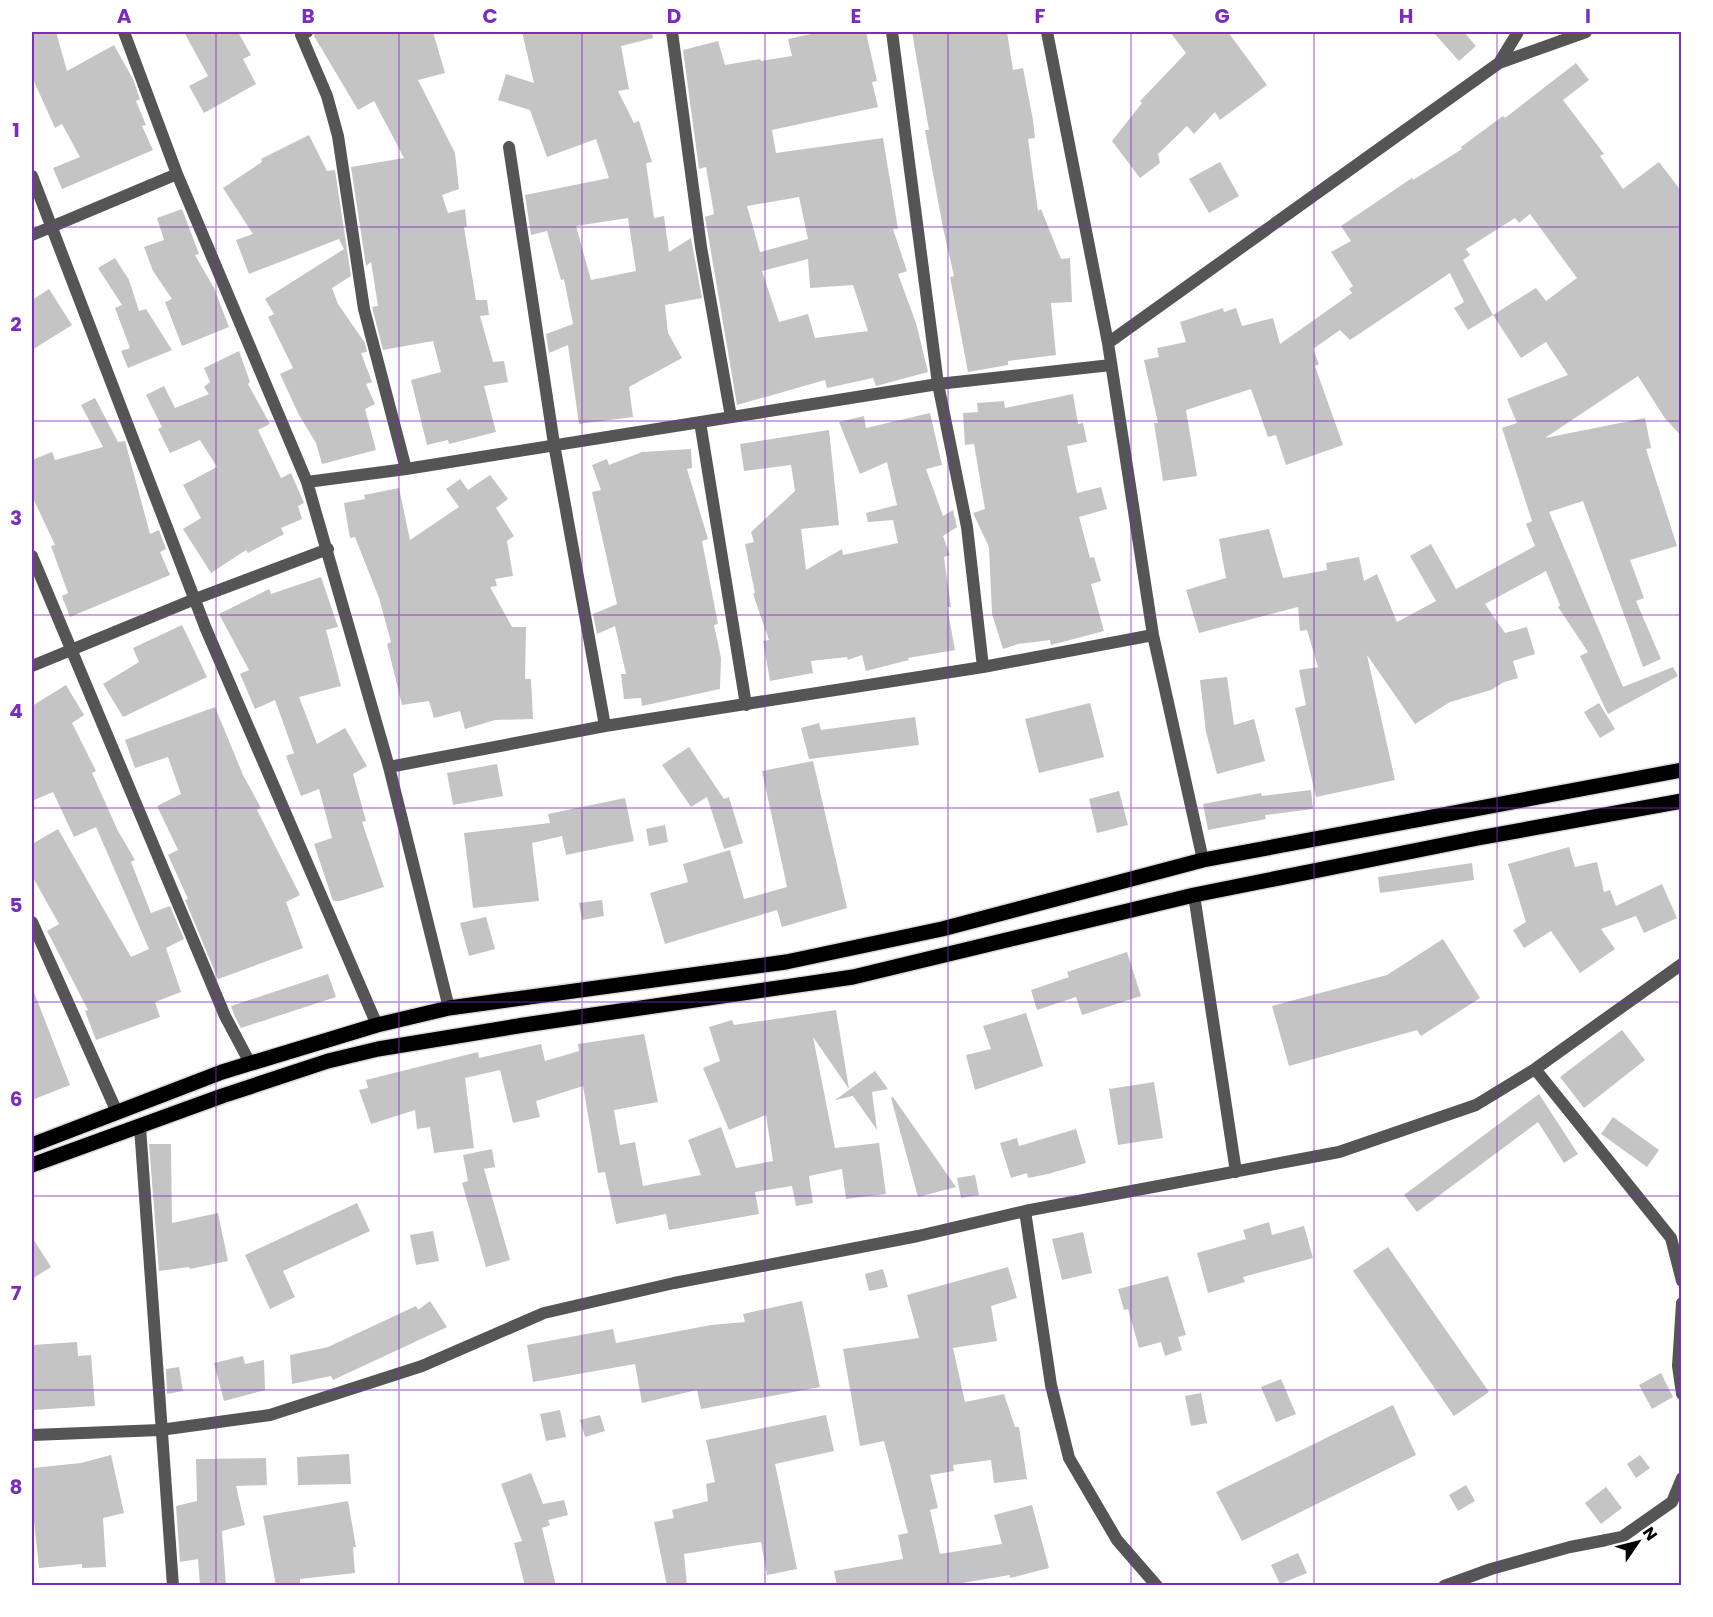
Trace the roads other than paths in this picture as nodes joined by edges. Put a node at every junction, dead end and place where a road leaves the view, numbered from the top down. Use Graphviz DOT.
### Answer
graph roads {
  1 [pos="124,32"];
  2 [pos="672,32"];
  3 [pos="892,32"];
  4 [pos="1047,32"];
  5 [pos="1518,32"];
  6 [pos="1586,32"];
  7 [pos="301,33"];
  8 [pos="1499,63"];
  9 [pos="510,147"];
  10 [pos="177,174"];
  11 [pos="32,176"];
  12 [pos="50,226"];
  13 [pos="32,235"];
  14 [pos="1108,343"];
  15 [pos="1111,365"];
  16 [pos="938,384"];
  17 [pos="731,417"];
  18 [pos="700,422"];
  19 [pos="554,444"];
  20 [pos="406,470"];
  21 [pos="307,482"];
  22 [pos="328,549"];
  23 [pos="32,555"];
  24 [pos="195,599"];
  25 [pos="1153,635"];
  26 [pos="70,651"];
  27 [pos="32,666"];
  28 [pos="983,667"];
  29 [pos="746,705"];
  30 [pos="605,726"];
  31 [pos="389,767"];
  32 [pos="1682,770"];
  33 [pos="1682,801"];
  34 [pos="1203,860"];
  35 [pos="1194,894"];
  36 [pos="32,922"];
  37 [pos="1682,964"];
  38 [pos="681,975"];
  39 [pos="683,1004"];
  40 [pos="449,1008"];
  41 [pos="377,1025"];
  42 [pos="250,1063"];
  43 [pos="1535,1069"];
  44 [pos="116,1110"];
  45 [pos="140,1127"];
  46 [pos="32,1145"];
  47 [pos="32,1165"];
  48 [pos="1236,1172"];
  49 [pos="1025,1211"];
  50 [pos="1682,1281"];
  51 [pos="1682,1303"];
  52 [pos="1682,1394"];
  53 [pos="160,1430"];
  54 [pos="32,1435"];
  55 [pos="1682,1478"];
  56 [pos="173,1586"];
  57 [pos="1157,1586"];
  58 [pos="1444,1586"];
  1 -- 10 [label="street"];
  2 -- 17 [label="street"];
  3 -- 16 [label="street"];
  4 -- 14 [label="street"];
  5 -- 8 [label="street"];
  6 -- 8 [label="street"];
  7 -- 20 [label="street"];
  8 -- 14 [label="street"];
  9 -- 19 [label="street"];
  10 -- 12 [label="street"];
  10 -- 21 [label="street"];
  11 -- 12 [label="street"];
  12 -- 13 [label="street"];
  12 -- 24 [label="street"];
  14 -- 15 [label="street"];
  15 -- 16 [label="street"];
  15 -- 25 [label="street"];
  16 -- 17 [label="street"];
  16 -- 28 [label="street"];
  17 -- 18 [label="street"];
  18 -- 19 [label="street"];
  18 -- 29 [label="street"];
  19 -- 20 [label="street"];
  19 -- 30 [label="street"];
  20 -- 21 [label="street"];
  21 -- 22 [label="street"];
  22 -- 24 [label="street"];
  22 -- 31 [label="street"];
  23 -- 26 [label="street"];
  24 -- 26 [label="street"];
  24 -- 41 [label="street"];
  25 -- 28 [label="street"];
  25 -- 34 [label="street"];
  26 -- 27 [label="street"];
  26 -- 42 [label="street"];
  28 -- 29 [label="street"];
  29 -- 30 [label="street"];
  30 -- 31 [label="street"];
  31 -- 40 [label="street"];
  32 -- 34 [label="main road"];
  33 -- 35 [label="main road"];
  34 -- 38 [label="main road"];
  35 -- 39 [label="main road"];
  35 -- 48 [label="street"];
  36 -- 44 [label="street"];
  37 -- 43 [label="street"];
  38 -- 39 [label="main road"];
  38 -- 40 [label="main road"];
  39 -- 45 [label="main road"];
  40 -- 41 [label="main road"];
  41 -- 42 [label="main road"];
  42 -- 44 [label="main road"];
  43 -- 48 [label="street"];
  43 -- 50 [label="street"];
  44 -- 46 [label="main road"];
  45 -- 47 [label="main road"];
  45 -- 53 [label="street"];
  48 -- 49 [label="street"];
  49 -- 53 [label="street"];
  49 -- 57 [label="street"];
  51 -- 52 [label="street"];
  53 -- 54 [label="street"];
  53 -- 56 [label="street"];
  55 -- 58 [label="street"];
}
